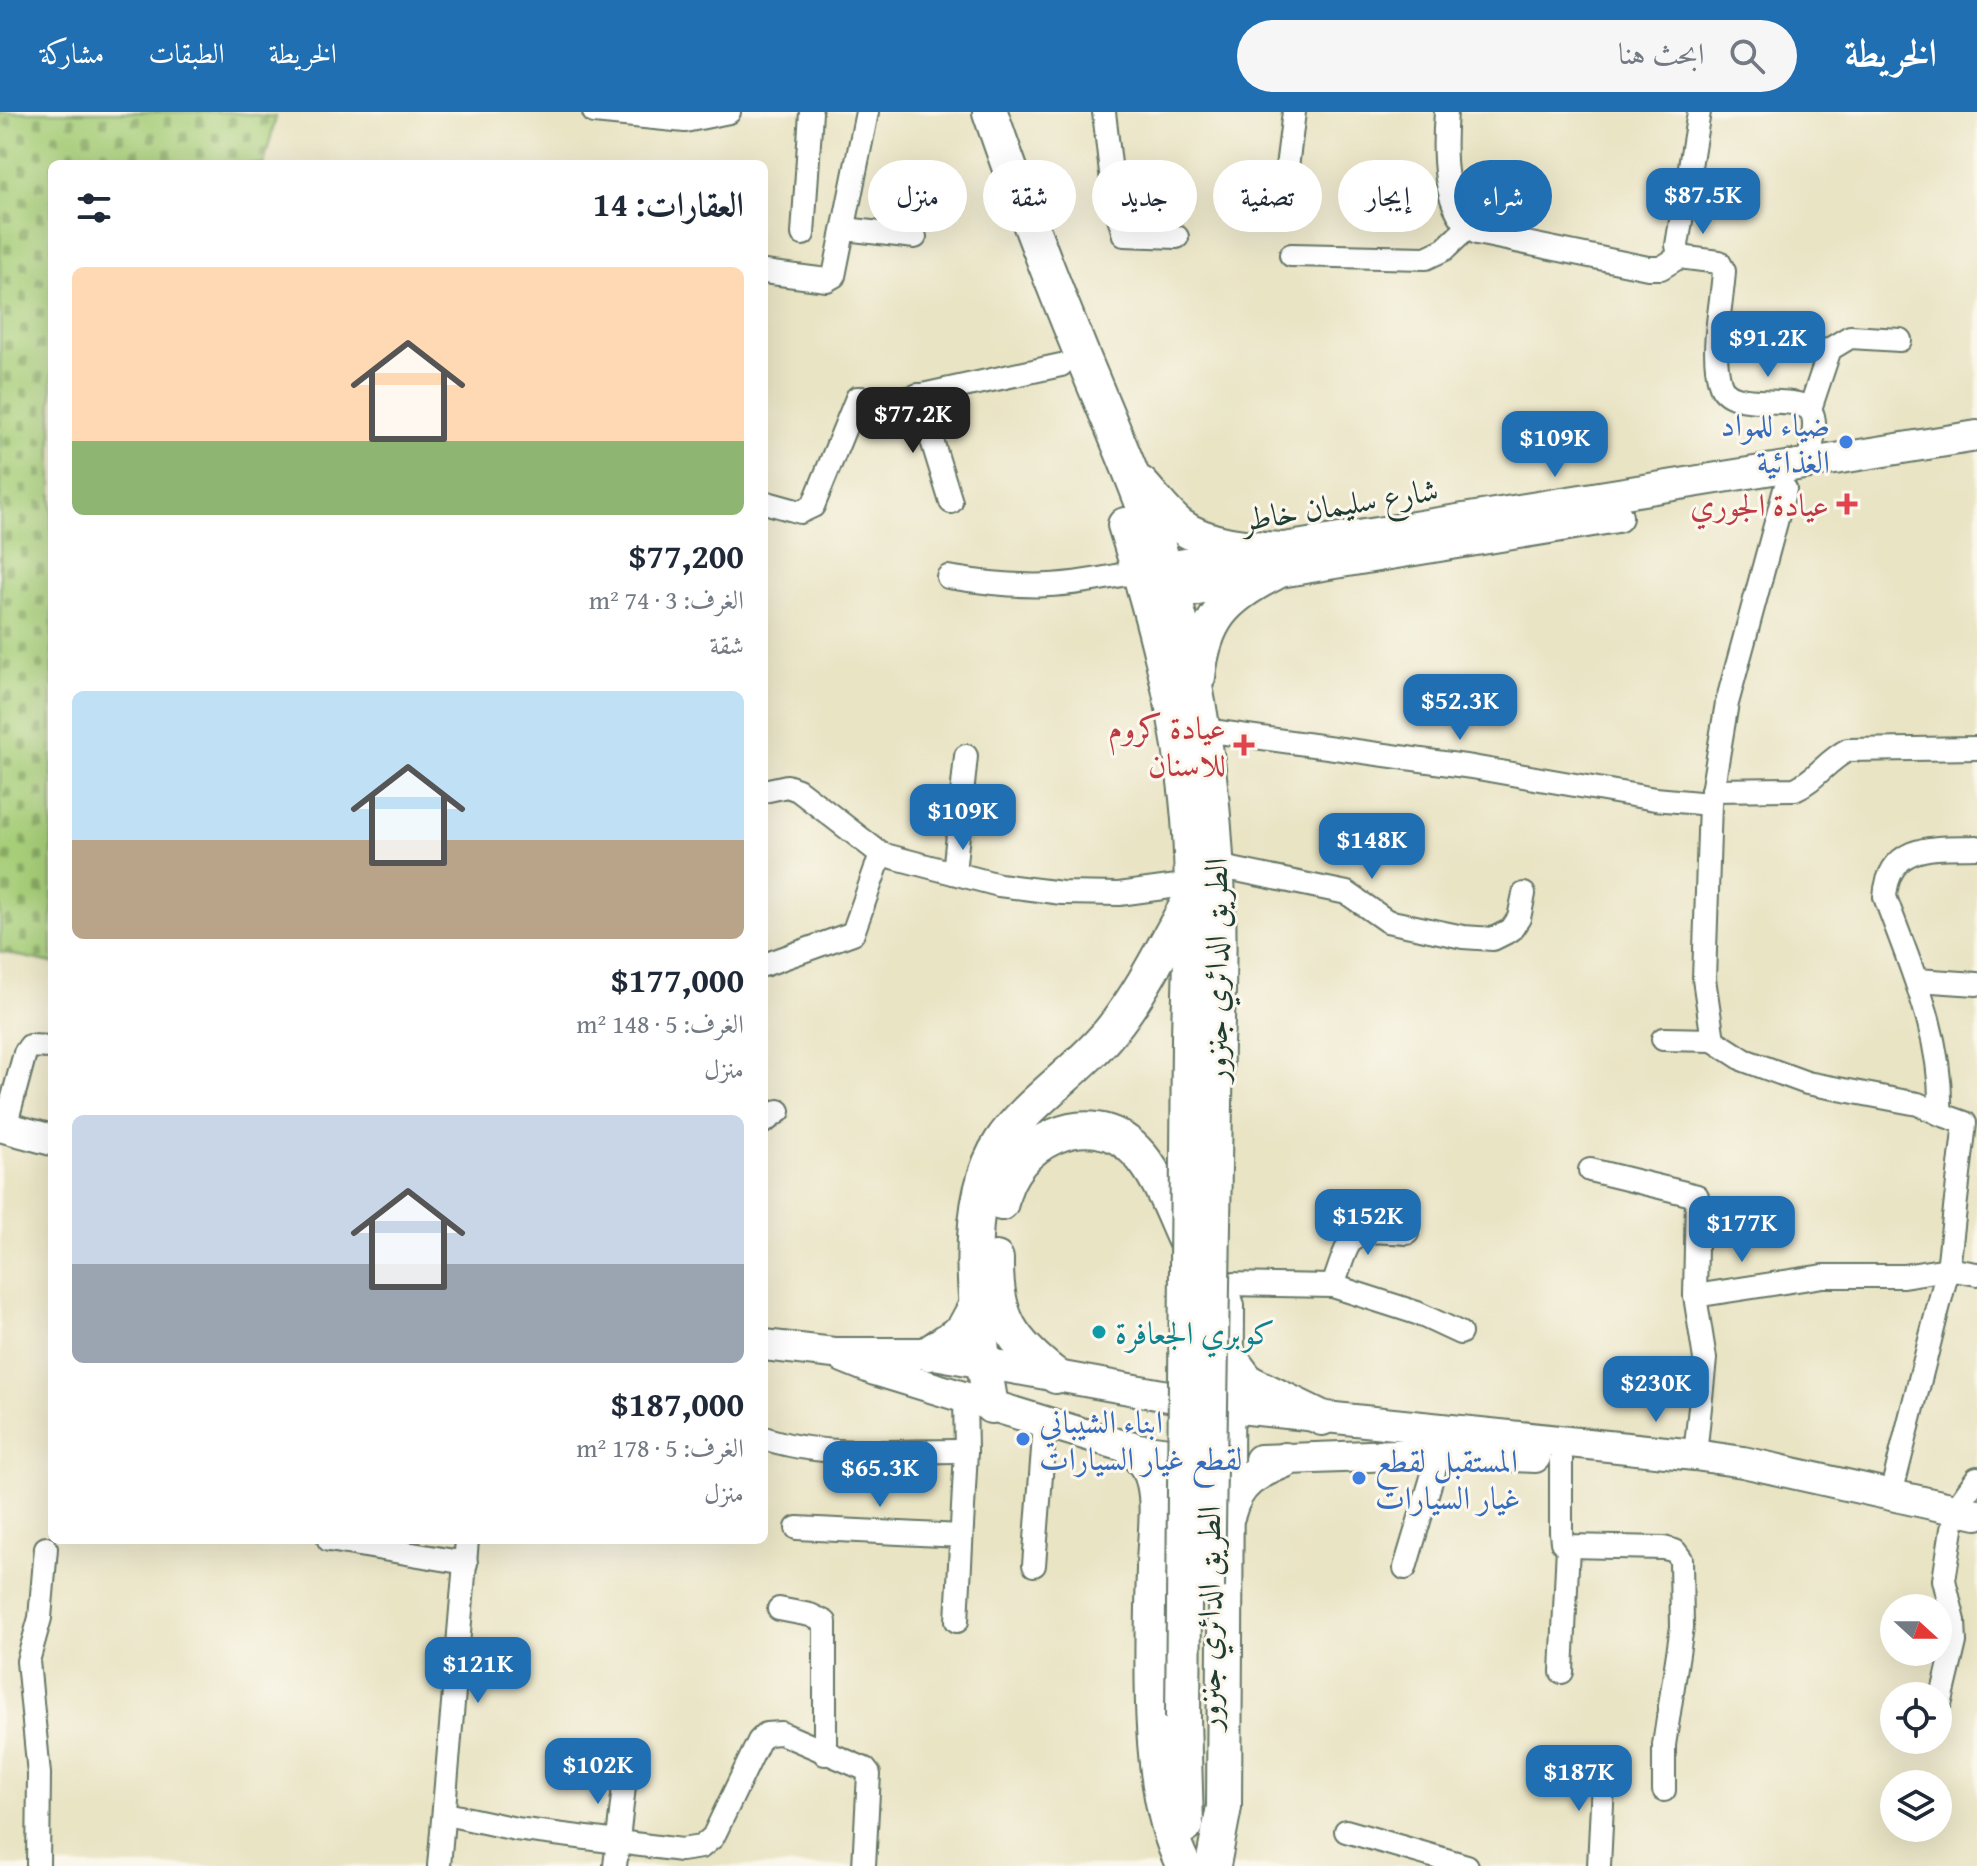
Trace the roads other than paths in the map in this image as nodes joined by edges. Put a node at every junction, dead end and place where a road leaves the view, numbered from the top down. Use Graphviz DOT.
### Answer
graph roads {
  1 [pos="594,112"];
  2 [pos="729,112"];
  3 [pos="811,112"];
  4 [pos="867,112"];
  5 [pos="973,112"];
  6 [pos="990,112"];
  7 [pos="1104,112"];
  8 [pos="1294,112"];
  9 [pos="1446,112"];
  10 [pos="1699,112"];
  11 [pos="1288,160"];
  12 [pos="1454,206"];
  13 [pos="845,229"];
  14 [pos="1463,232"];
  15 [pos="1483,232"];
  16 [pos="803,234"];
  17 [pos="915,237"];
  18 [pos="1177,237"];
  19 [pos="1291,255"];
  20 [pos="1679,257"];
  21 [pos="768,272"];
  22 [pos="1900,340"];
  23 [pos="1061,365"];
  24 [pos="918,395"];
  25 [pos="1810,409"];
  26 [pos="1977,436"];
  27 [pos="1977,456"];
  28 [pos="1808,465"];
  29 [pos="1131,473"];
  30 [pos="1785,489"];
  31 [pos="951,502"];
  32 [pos="768,503"];
  33 [pos="1278,562"];
  34 [pos="948,577"];
  35 [pos="1157,584"];
  36 [pos="1197,690"];
  37 [pos="1204,730"];
  38 [pos="1977,748"];
  39 [pos="966,756"];
  40 [pos="768,790"];
  41 [pos="1711,797"];
  42 [pos="1977,847"];
  43 [pos="881,854"];
  44 [pos="954,873"];
  45 [pos="1200,883"];
  46 [pos="1524,894"];
  47 [pos="1217,932"];
  48 [pos="768,964"];
  49 [pos="1917,980"];
  50 [pos="1977,984"];
  51 [pos="1663,1039"];
  52 [pos="1713,1040"];
  53 [pos="1202,1042"];
  54 [pos="48,1047"];
  55 [pos="1940,1114"];
  56 [pos="1971,1124"];
  57 [pos="2,1127"];
  58 [pos="48,1139"];
  59 [pos="1590,1170"];
  60 [pos="1407,1233"];
  61 [pos="1186,1243"];
  62 [pos="1948,1269"];
  63 [pos="1977,1274"];
  64 [pos="1226,1284"];
  65 [pos="1333,1286"];
  66 [pos="1695,1296"];
  67 [pos="975,1308"];
  68 [pos="1460,1333"];
  69 [pos="768,1345"];
  70 [pos="834,1353"];
  71 [pos="929,1353"];
  72 [pos="1228,1355"];
  73 [pos="984,1363"];
  74 [pos="1056,1376"];
  75 [pos="978,1402"];
  76 [pos="1229,1407"];
  77 [pos="1322,1418"];
  78 [pos="1045,1424"];
  79 [pos="768,1439"];
  80 [pos="1130,1448"];
  81 [pos="966,1451"];
  82 [pos="1439,1454"];
  83 [pos="1695,1455"];
  84 [pos="1561,1459"];
  85 [pos="1227,1460"];
  86 [pos="1285,1460"];
  87 [pos="1977,1478"];
  88 [pos="1891,1494"];
  89 [pos="1965,1522"];
  90 [pos="1224,1526"];
  91 [pos="797,1528"];
  92 [pos="961,1536"];
  93 [pos="353,1544"];
  94 [pos="467,1544"];
  95 [pos="1568,1546"];
  96 [pos="46,1548"];
  97 [pos="466,1563"];
  98 [pos="1034,1565"];
  99 [pos="1405,1568"];
  100 [pos="779,1609"];
  101 [pos="957,1621"];
  102 [pos="1562,1672"];
  103 [pos="1946,1682"];
  104 [pos="1194,1717"];
  105 [pos="628,1751"];
  106 [pos="825,1754"];
  107 [pos="1604,1763"];
  108 [pos="1664,1790"];
  109 [pos="446,1814"];
  110 [pos="1346,1831"];
  111 [pos="616,1855"];
  112 [pos="38,1866"];
  113 [pos="439,1866"];
  114 [pos="864,1866"];
  115 [pos="1200,1866"];
  116 [pos="1467,1866"];
  117 [pos="1599,1866"];
  1 -- 2 [label="street"];
  3 -- 16 [label="street"];
  4 -- 13 [label="street"];
  5 -- 23 [label="main road, الطريق الدائري جنزور"];
  6 -- 29 [label="main road, الطريق الدائري جنزور"];
  7 -- 18 [label="street"];
  8 -- 11 [label="street"];
  9 -- 12 [label="street"];
  10 -- 20 [label="street"];
  13 -- 17 [label="street"];
  13 -- 21 [label="street"];
  14 -- 19 [label="street"];
  15 -- 20 [label="street"];
  20 -- 25 [label="street"];
  22 -- 25 [label="street"];
  23 -- 24 [label="street"];
  23 -- 35 [label="main road, الطريق الدائري جنزور"];
  24 -- 31 [label="street"];
  24 -- 32 [label="street"];
  25 -- 28 [label="street"];
  26 -- 28 [label="main road, شارع سليمان خاطر"];
  27 -- 30 [label="main road, شارع سليمان خاطر"];
  28 -- 33 [label="main road, شارع سليمان خاطر"];
  29 -- 33 [label="main road"];
  29 -- 35 [label="main road, الطريق الدائري جنزور"];
  30 -- 33 [label="main road, شارع سليمان خاطر"];
  30 -- 41 [label="street"];
  33 -- 35 [label="main road, شارع سليمان خاطر"];
  33 -- 36 [label="main road"];
  34 -- 35 [label="street"];
  35 -- 36 [label="main road, الطريق الدائري جنزور"];
  35 -- 45 [label="main road, الطريق الدائري جنزور"];
  36 -- 37 [label="main road, الطريق الدائري جنزور"];
  37 -- 41 [label="street"];
  37 -- 45 [label="main road, الطريق الدائري جنزور"];
  38 -- 41 [label="street"];
  39 -- 44 [label="street"];
  40 -- 43 [label="street"];
  41 -- 52 [label="street"];
  42 -- 49 [label="street"];
  43 -- 44 [label="street"];
  43 -- 48 [label="street"];
  44 -- 45 [label="street"];
  45 -- 46 [label="street"];
  45 -- 47 [label="main road, الطريق الدائري جنزور"];
  45 -- 53 [label="main road, الطريق الدائري جنزور"];
  45 -- 67 [label="main road"];
  47 -- 53 [label="main road, الطريق الدائري جنزور"];
  47 -- 64 [label="main road"];
  49 -- 50 [label="street"];
  49 -- 55 [label="street"];
  51 -- 52 [label="street"];
  52 -- 55 [label="street"];
  53 -- 61 [label="main road, الطريق الدائري جنزور, bridge"];
  53 -- 104 [label="main road, الطريق الدائري جنزور, bridge"];
  54 -- 57 [label="street"];
  55 -- 56 [label="street"];
  56 -- 62 [label="street"];
  57 -- 58 [label="main road"];
  59 -- 66 [label="street"];
  60 -- 65 [label="street"];
  61 -- 74 [label="main road"];
  61 -- 104 [label="main road, الطريق الدائري جنزور, bridge"];
  62 -- 63 [label="street"];
  62 -- 66 [label="street"];
  62 -- 88 [label="street"];
  64 -- 65 [label="street"];
  64 -- 72 [label="main road"];
  65 -- 68 [label="street"];
  66 -- 83 [label="street"];
  67 -- 71 [label="main road"];
  67 -- 73 [label="main road"];
  69 -- 70 [label="main road"];
  70 -- 71 [label="main road"];
  70 -- 75 [label="main road"];
  71 -- 73 [label="main road"];
  72 -- 76 [label="main road"];
  72 -- 77 [label="main road"];
  73 -- 74 [label="main road"];
  73 -- 75 [label="main road"];
  74 -- 76 [label="main road"];
  75 -- 78 [label="main road"];
  75 -- 81 [label="street"];
  76 -- 77 [label="main road"];
  76 -- 85 [label="main road"];
  77 -- 83 [label="main road"];
  78 -- 80 [label="main road"];
  78 -- 98 [label="street"];
  79 -- 81 [label="street"];
  80 -- 85 [label="main road"];
  80 -- 115 [label="main road"];
  81 -- 92 [label="street"];
  82 -- 84 [label="main road"];
  82 -- 86 [label="main road"];
  82 -- 99 [label="street"];
  83 -- 88 [label="main road"];
  84 -- 89 [label="main road"];
  84 -- 95 [label="street"];
  85 -- 86 [label="main road"];
  85 -- 90 [label="main road"];
  86 -- 90 [label="main road"];
  87 -- 89 [label="street"];
  88 -- 89 [label="main road"];
  89 -- 103 [label="street"];
  90 -- 115 [label="main road"];
  91 -- 92 [label="street"];
  92 -- 101 [label="street"];
  93 -- 97 [label="street"];
  94 -- 97 [label="street"];
  95 -- 102 [label="street"];
  95 -- 108 [label="street"];
  96 -- 112 [label="street"];
  97 -- 109 [label="street"];
  100 -- 106 [label="street"];
  104 -- 115 [label="main road, الطريق الدائري جنزور"];
  105 -- 111 [label="street"];
  106 -- 111 [label="street"];
  106 -- 114 [label="street"];
  107 -- 117 [label="street"];
  109 -- 111 [label="street"];
  109 -- 113 [label="street"];
  110 -- 116 [label="street"];
}
